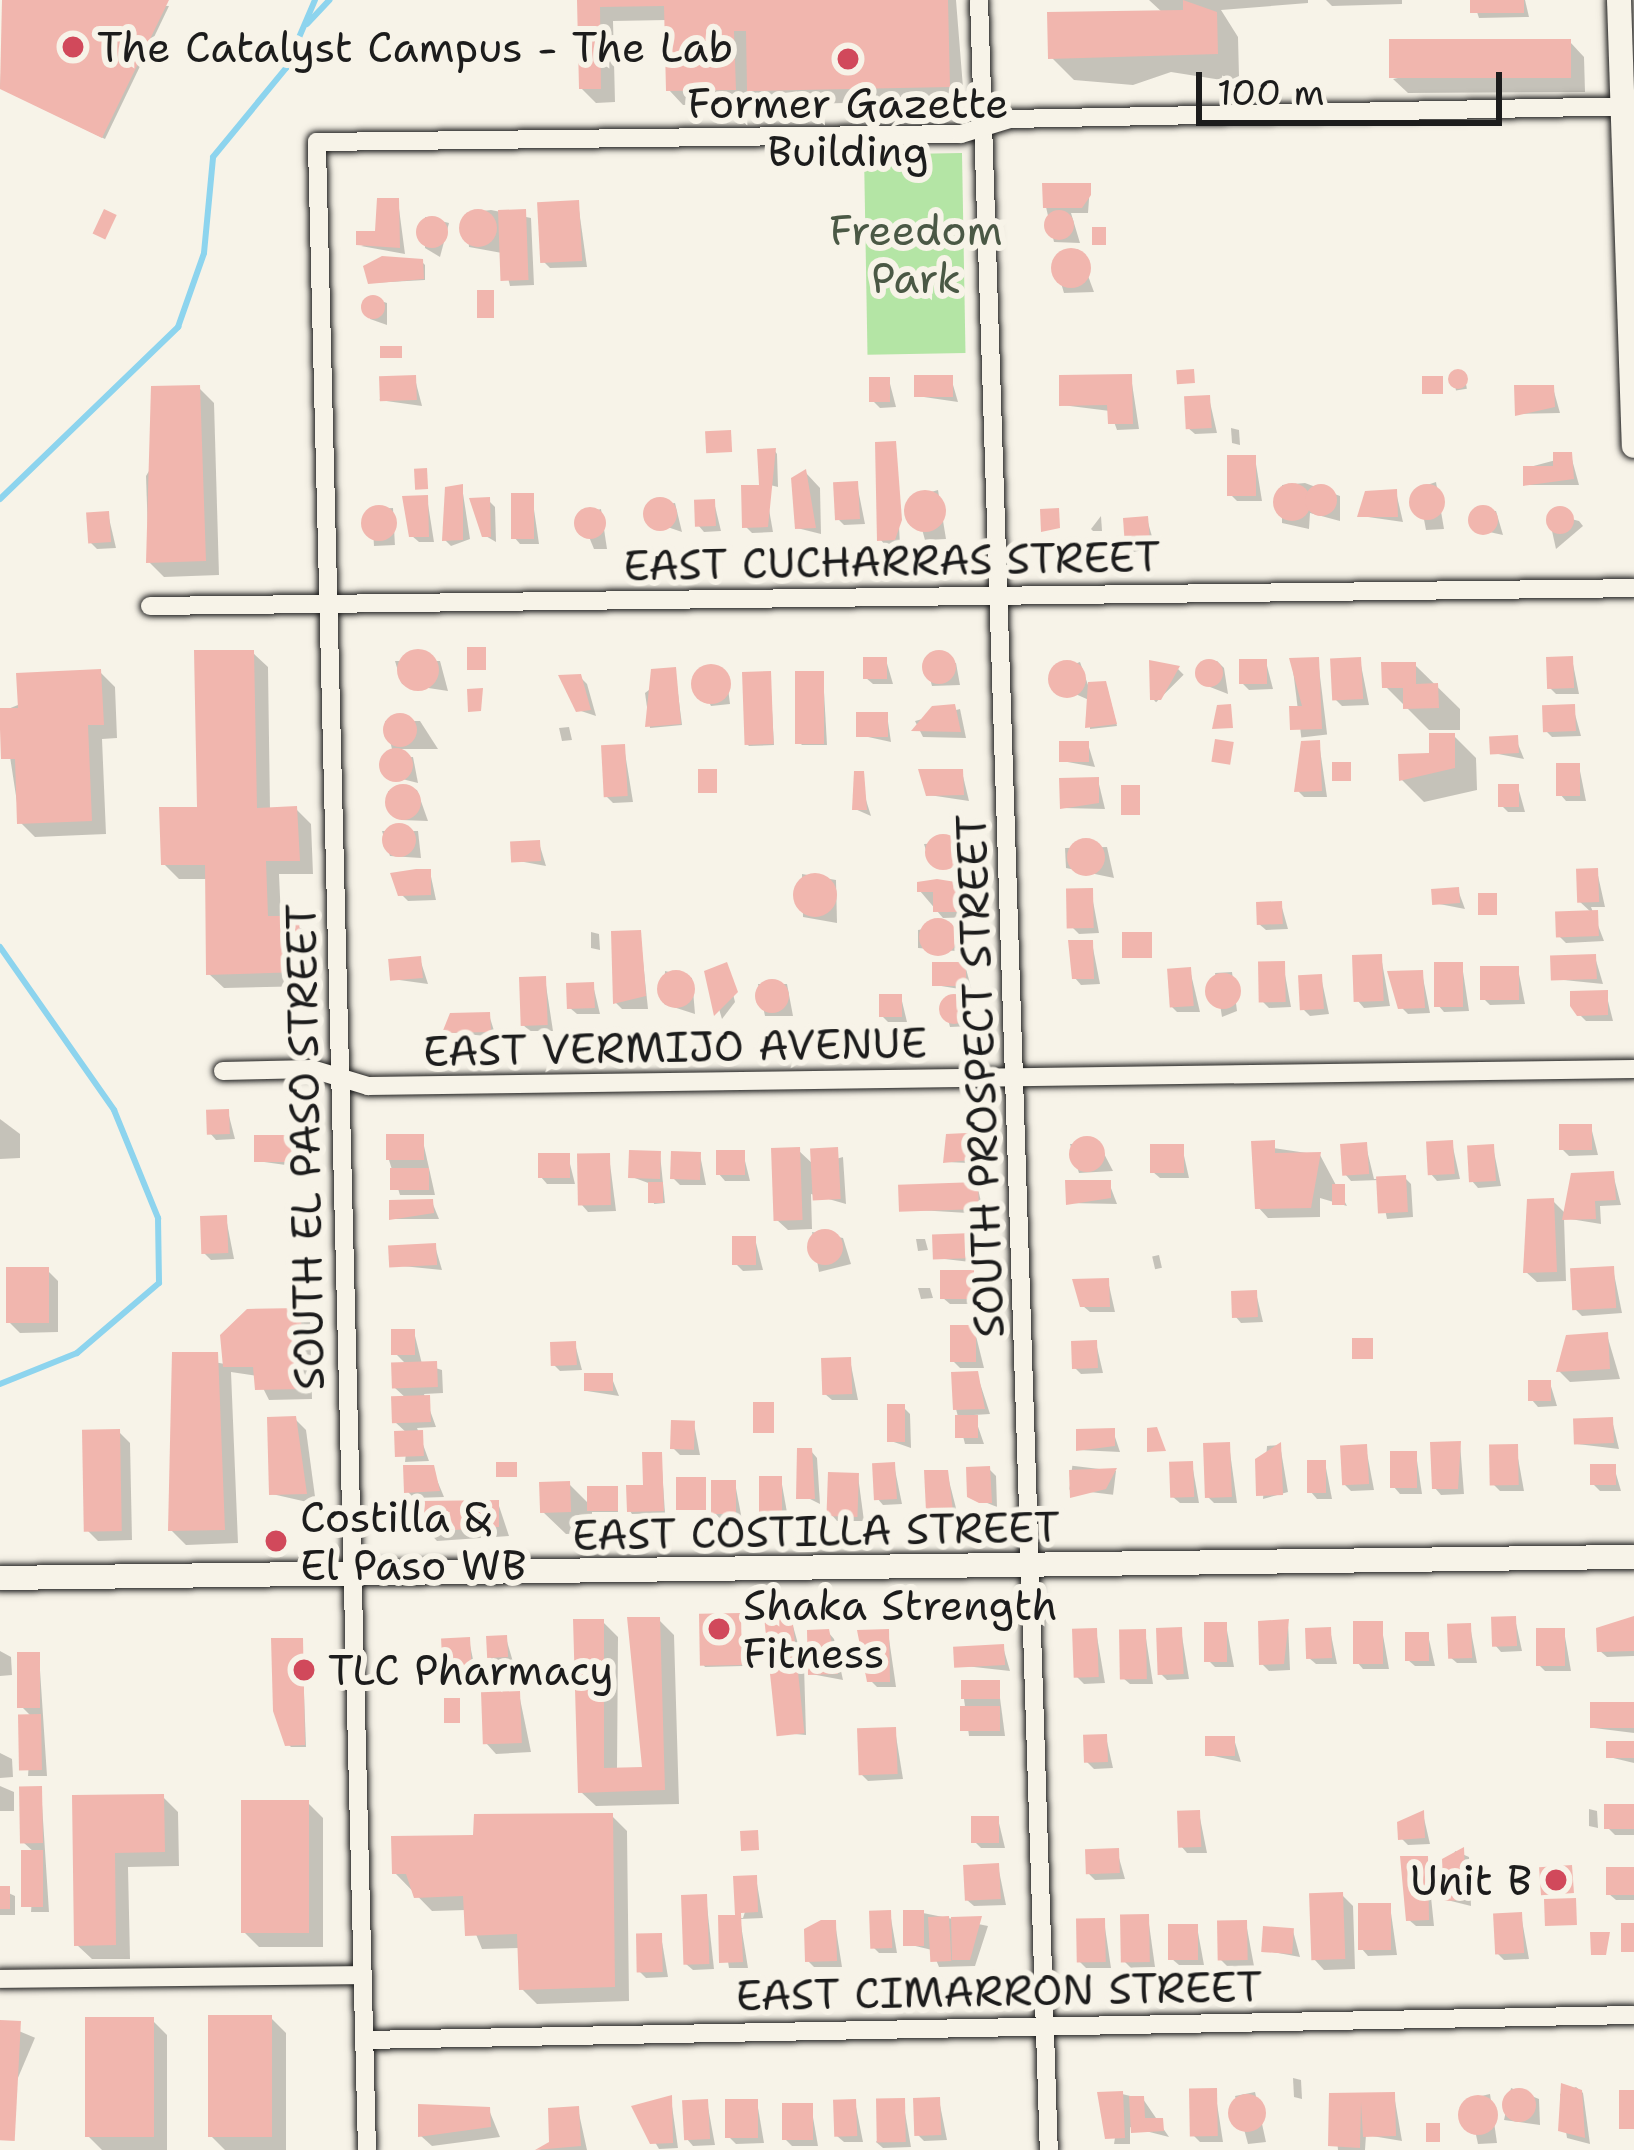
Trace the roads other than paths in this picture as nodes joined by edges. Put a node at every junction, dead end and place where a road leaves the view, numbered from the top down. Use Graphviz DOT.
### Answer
graph roads {
  1 [pos="979,0"];
  2 [pos="1619,0"];
  3 [pos="1628,107"];
  4 [pos="982,127"];
  5 [pos="1634,446"];
  6 [pos="1634,588"];
  7 [pos="1000,596"];
  8 [pos="328,603"];
  9 [pos="150,606"];
  10 [pos="1634,1070"];
  11 [pos="223,1071"];
  12 [pos="338,1076"];
  13 [pos="1017,1080"];
  14 [pos="1634,1557"];
  15 [pos="1031,1567"];
  16 [pos="0,1578"];
  17 [pos="351,1578"];
  18 [pos="362,1975"];
  19 [pos="0,1979"];
  20 [pos="1634,2015"];
  21 [pos="1045,2026"];
  22 [pos="364,2040"];
  23 [pos="367,2150"];
  24 [pos="1048,2150"];
  1 -- 4 [label="street, SOUTH PROSPECT STREET"];
  2 -- 3 [label="street"];
  3 -- 4 [label="street"];
  3 -- 5 [label="street"];
  4 -- 7 [label="street, SOUTH PROSPECT STREET"];
  4 -- 8 [label="street, SOUTH EL PASO STREET"];
  6 -- 7 [label="street, EAST CUCHARRAS STREET"];
  7 -- 8 [label="street, EAST CUCHARRAS STREET"];
  7 -- 13 [label="street, SOUTH PROSPECT STREET"];
  8 -- 9 [label="street, EAST CUCHARRAS STREET"];
  8 -- 12 [label="street, SOUTH EL PASO STREET"];
  10 -- 13 [label="street, EAST VERMIJO AVENUE"];
  11 -- 12 [label="street, EAST VERMIJO AVENUE"];
  12 -- 13 [label="street, EAST VERMIJO AVENUE"];
  12 -- 17 [label="street, SOUTH EL PASO STREET"];
  13 -- 15 [label="street, SOUTH PROSPECT STREET"];
  14 -- 15 [label="street, EAST COSTILLA STREET"];
  15 -- 17 [label="street, EAST COSTILLA STREET"];
  15 -- 21 [label="street, SOUTH PROSPECT STREET"];
  16 -- 17 [label="street, EAST COSTILLA STREET"];
  17 -- 18 [label="street, SOUTH EL PASO STREET"];
  18 -- 19 [label="street"];
  18 -- 22 [label="street, SOUTH EL PASO STREET"];
  20 -- 21 [label="street, EAST CIMARRON STREET"];
  21 -- 22 [label="street, EAST CIMARRON STREET"];
  21 -- 24 [label="street, SOUTH PROSPECT STREET"];
  22 -- 23 [label="street, SOUTH EL PASO STREET"];
}
